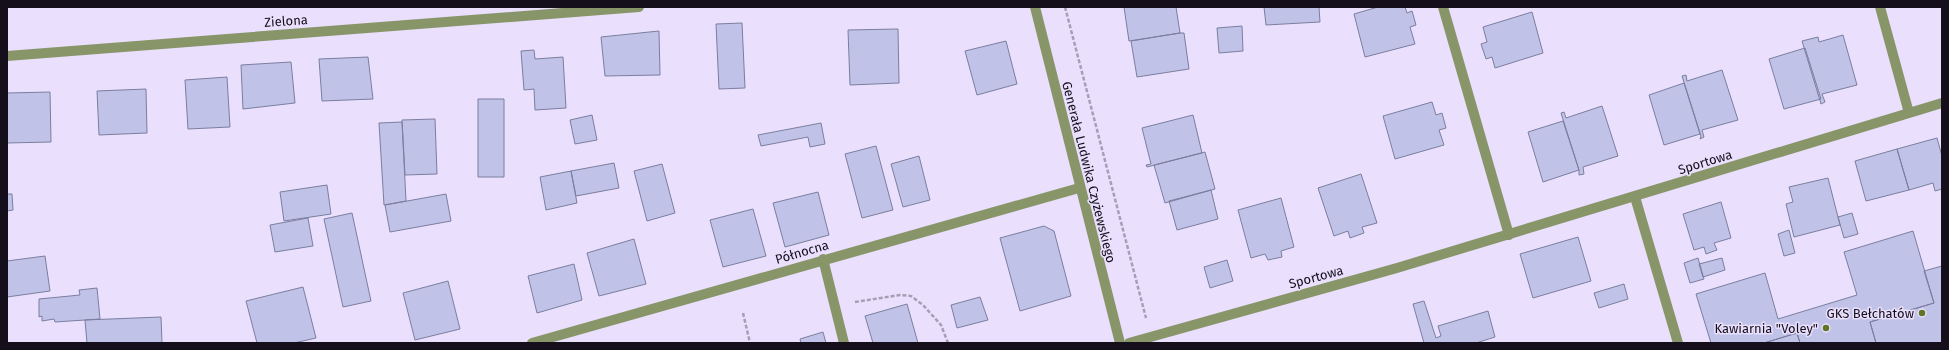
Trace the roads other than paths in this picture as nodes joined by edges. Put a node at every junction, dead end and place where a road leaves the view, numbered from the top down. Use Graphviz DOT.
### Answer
graph roads {
  1 [pos="639,7"];
  2 [pos="1035,7"];
  3 [pos="1443,7"];
  4 [pos="1880,7"];
  5 [pos="7,56"];
  6 [pos="1942,103"];
  7 [pos="1909,113"];
  8 [pos="1079,188"];
  9 [pos="1635,197"];
  10 [pos="1510,235"];
  11 [pos="823,259"];
  12 [pos="532,343"];
  13 [pos="844,343"];
  14 [pos="1120,343"];
  15 [pos="1129,343"];
  16 [pos="1678,343"];
  1 -- 5 [label="street, Zielona"];
  2 -- 8 [label="street, Generała Ludwika Czyżewskiego"];
  3 -- 10 [label="street"];
  4 -- 7 [label="street"];
  6 -- 7 [label="street, Sportowa"];
  7 -- 9 [label="street, Sportowa"];
  8 -- 11 [label="street, Północna"];
  8 -- 14 [label="street, Generała Ludwika Czyżewskiego"];
  9 -- 10 [label="street, Sportowa"];
  9 -- 16 [label="street"];
  10 -- 15 [label="street, Sportowa"];
  11 -- 12 [label="street, Północna"];
  11 -- 13 [label="street"];
}
